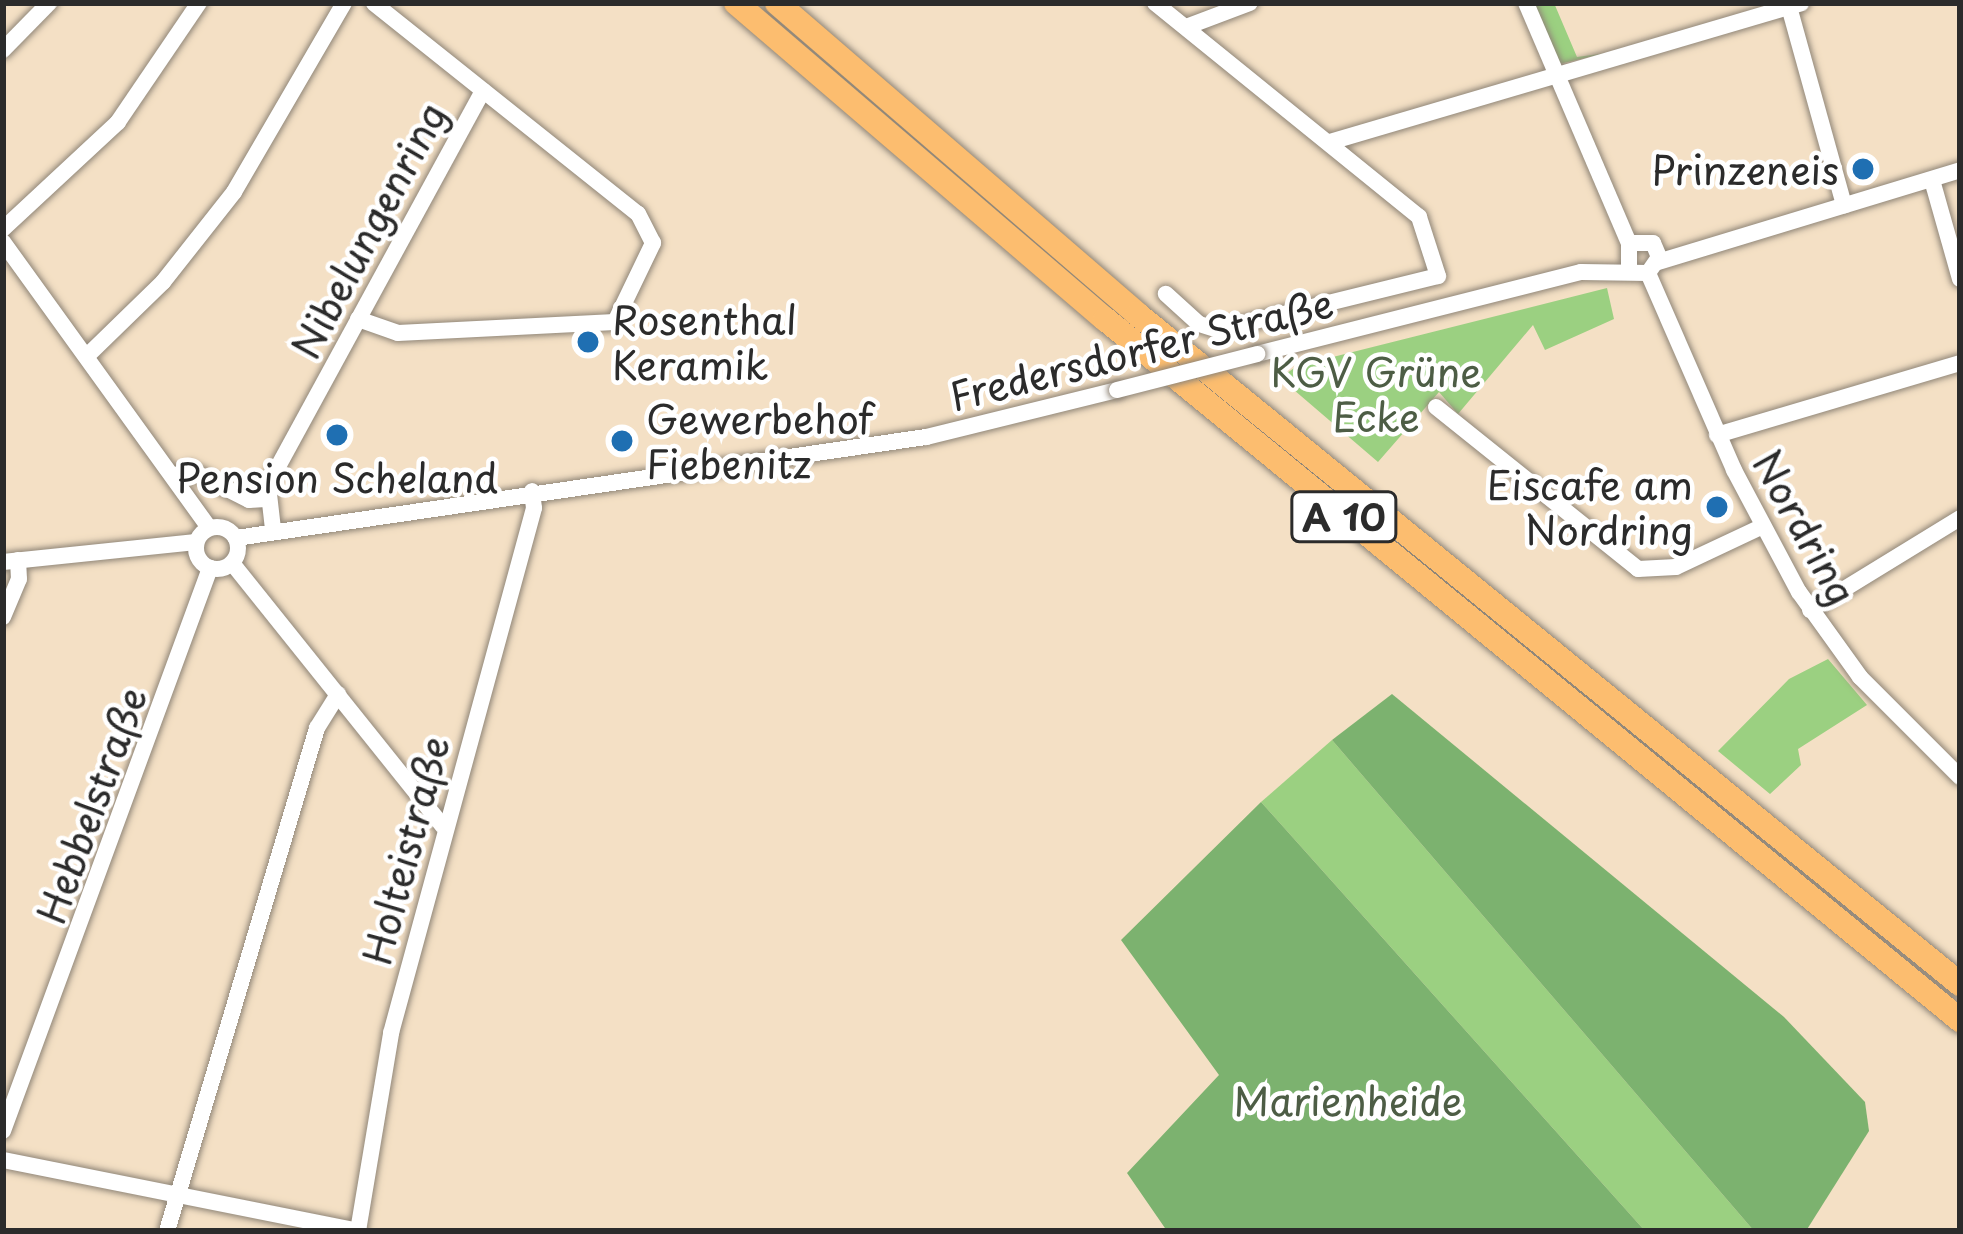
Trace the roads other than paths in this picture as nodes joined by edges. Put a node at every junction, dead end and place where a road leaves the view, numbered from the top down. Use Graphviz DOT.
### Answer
graph roads {
  1 [pos="49,3"];
  2 [pos="199,3"];
  3 [pos="344,3"];
  4 [pos="374,3"];
  5 [pos="736,3"];
  6 [pos="777,3"];
  7 [pos="1155,3"];
  8 [pos="1250,3"];
  9 [pos="1526,3"];
  10 [pos="1792,4"];
  11 [pos="1186,27"];
  12 [pos="3,50"];
  13 [pos="1554,72"];
  14 [pos="483,91"];
  15 [pos="1330,142"];
  16 [pos="1960,170"];
  17 [pos="1932,180"];
  18 [pos="1844,205"];
  19 [pos="3,229"];
  20 [pos="3,242"];
  21 [pos="1630,251"];
  22 [pos="1654,261"];
  23 [pos="1960,279"];
  24 [pos="1166,294"];
  25 [pos="358,319"];
  26 [pos="88,355"];
  27 [pos="1960,364"];
  28 [pos="1436,407"];
  29 [pos="1718,435"];
  30 [pos="176,476"];
  31 [pos="532,491"];
  32 [pos="266,499"];
  33 [pos="1960,518"];
  34 [pos="1762,526"];
  35 [pos="209,528"];
  36 [pos="273,529"];
  37 [pos="236,538"];
  38 [pos="201,555"];
  39 [pos="10,561"];
  40 [pos="232,562"];
  41 [pos="1810,610"];
  42 [pos="3,617"];
  43 [pos="338,694"];
  44 [pos="1960,777"];
  45 [pos="443,826"];
  46 [pos="1960,984"];
  47 [pos="1960,1020"];
  48 [pos="3,1131"];
  49 [pos="3,1160"];
  50 [pos="177,1196"];
  51 [pos="167,1231"];
  52 [pos="358,1231"];
  1 -- 12 [label="street"];
  2 -- 19 [label="street"];
  3 -- 26 [label="street"];
  4 -- 14 [label="street, Nibelungenring"];
  5 -- 47 [label="highway, A 10"];
  6 -- 46 [label="highway, A 10"];
  7 -- 11 [label="street"];
  8 -- 11 [label="street"];
  9 -- 13 [label="street"];
  10 -- 13 [label="street"];
  10 -- 18 [label="street"];
  11 -- 15 [label="street"];
  13 -- 15 [label="street"];
  13 -- 21 [label="street"];
  14 -- 25 [label="street, Nibelungenring"];
  14 -- 25 [label="street"];
  15 -- 24 [label="street"];
  16 -- 17 [label="street"];
  17 -- 18 [label="street"];
  17 -- 23 [label="street"];
  18 -- 22 [label="street"];
  20 -- 26 [label="street"];
  21 -- 22 [label="street"];
  21 -- 22 [label="street"];
  21 -- 31 [label="street, Fredersdorfer Straße, bridge"];
  22 -- 29 [label="street, Nordring"];
  25 -- 32 [label="street, Nibelungenring"];
  26 -- 30 [label="street"];
  27 -- 29 [label="street"];
  28 -- 34 [label="street"];
  29 -- 34 [label="street, Nordring"];
  30 -- 32 [label="street"];
  30 -- 35 [label="street"];
  31 -- 36 [label="street, Fredersdorfer Straße"];
  31 -- 45 [label="street, Holteistraße"];
  32 -- 36 [label="street"];
  33 -- 41 [label="street"];
  34 -- 41 [label="street, Nordring"];
  35 -- 37 [label="street"];
  35 -- 38 [label="street"];
  36 -- 37 [label="street, Fredersdorfer Straße"];
  37 -- 40 [label="street"];
  38 -- 39 [label="street"];
  38 -- 40 [label="street"];
  38 -- 48 [label="street, Hebbelstraße"];
  39 -- 42 [label="street"];
  40 -- 43 [label="street"];
  41 -- 44 [label="street, Nordring"];
  43 -- 45 [label="street"];
  43 -- 50 [label="street"];
  45 -- 52 [label="street, Holteistraße"];
  49 -- 50 [label="street"];
  50 -- 51 [label="street"];
  50 -- 52 [label="street"];
}
